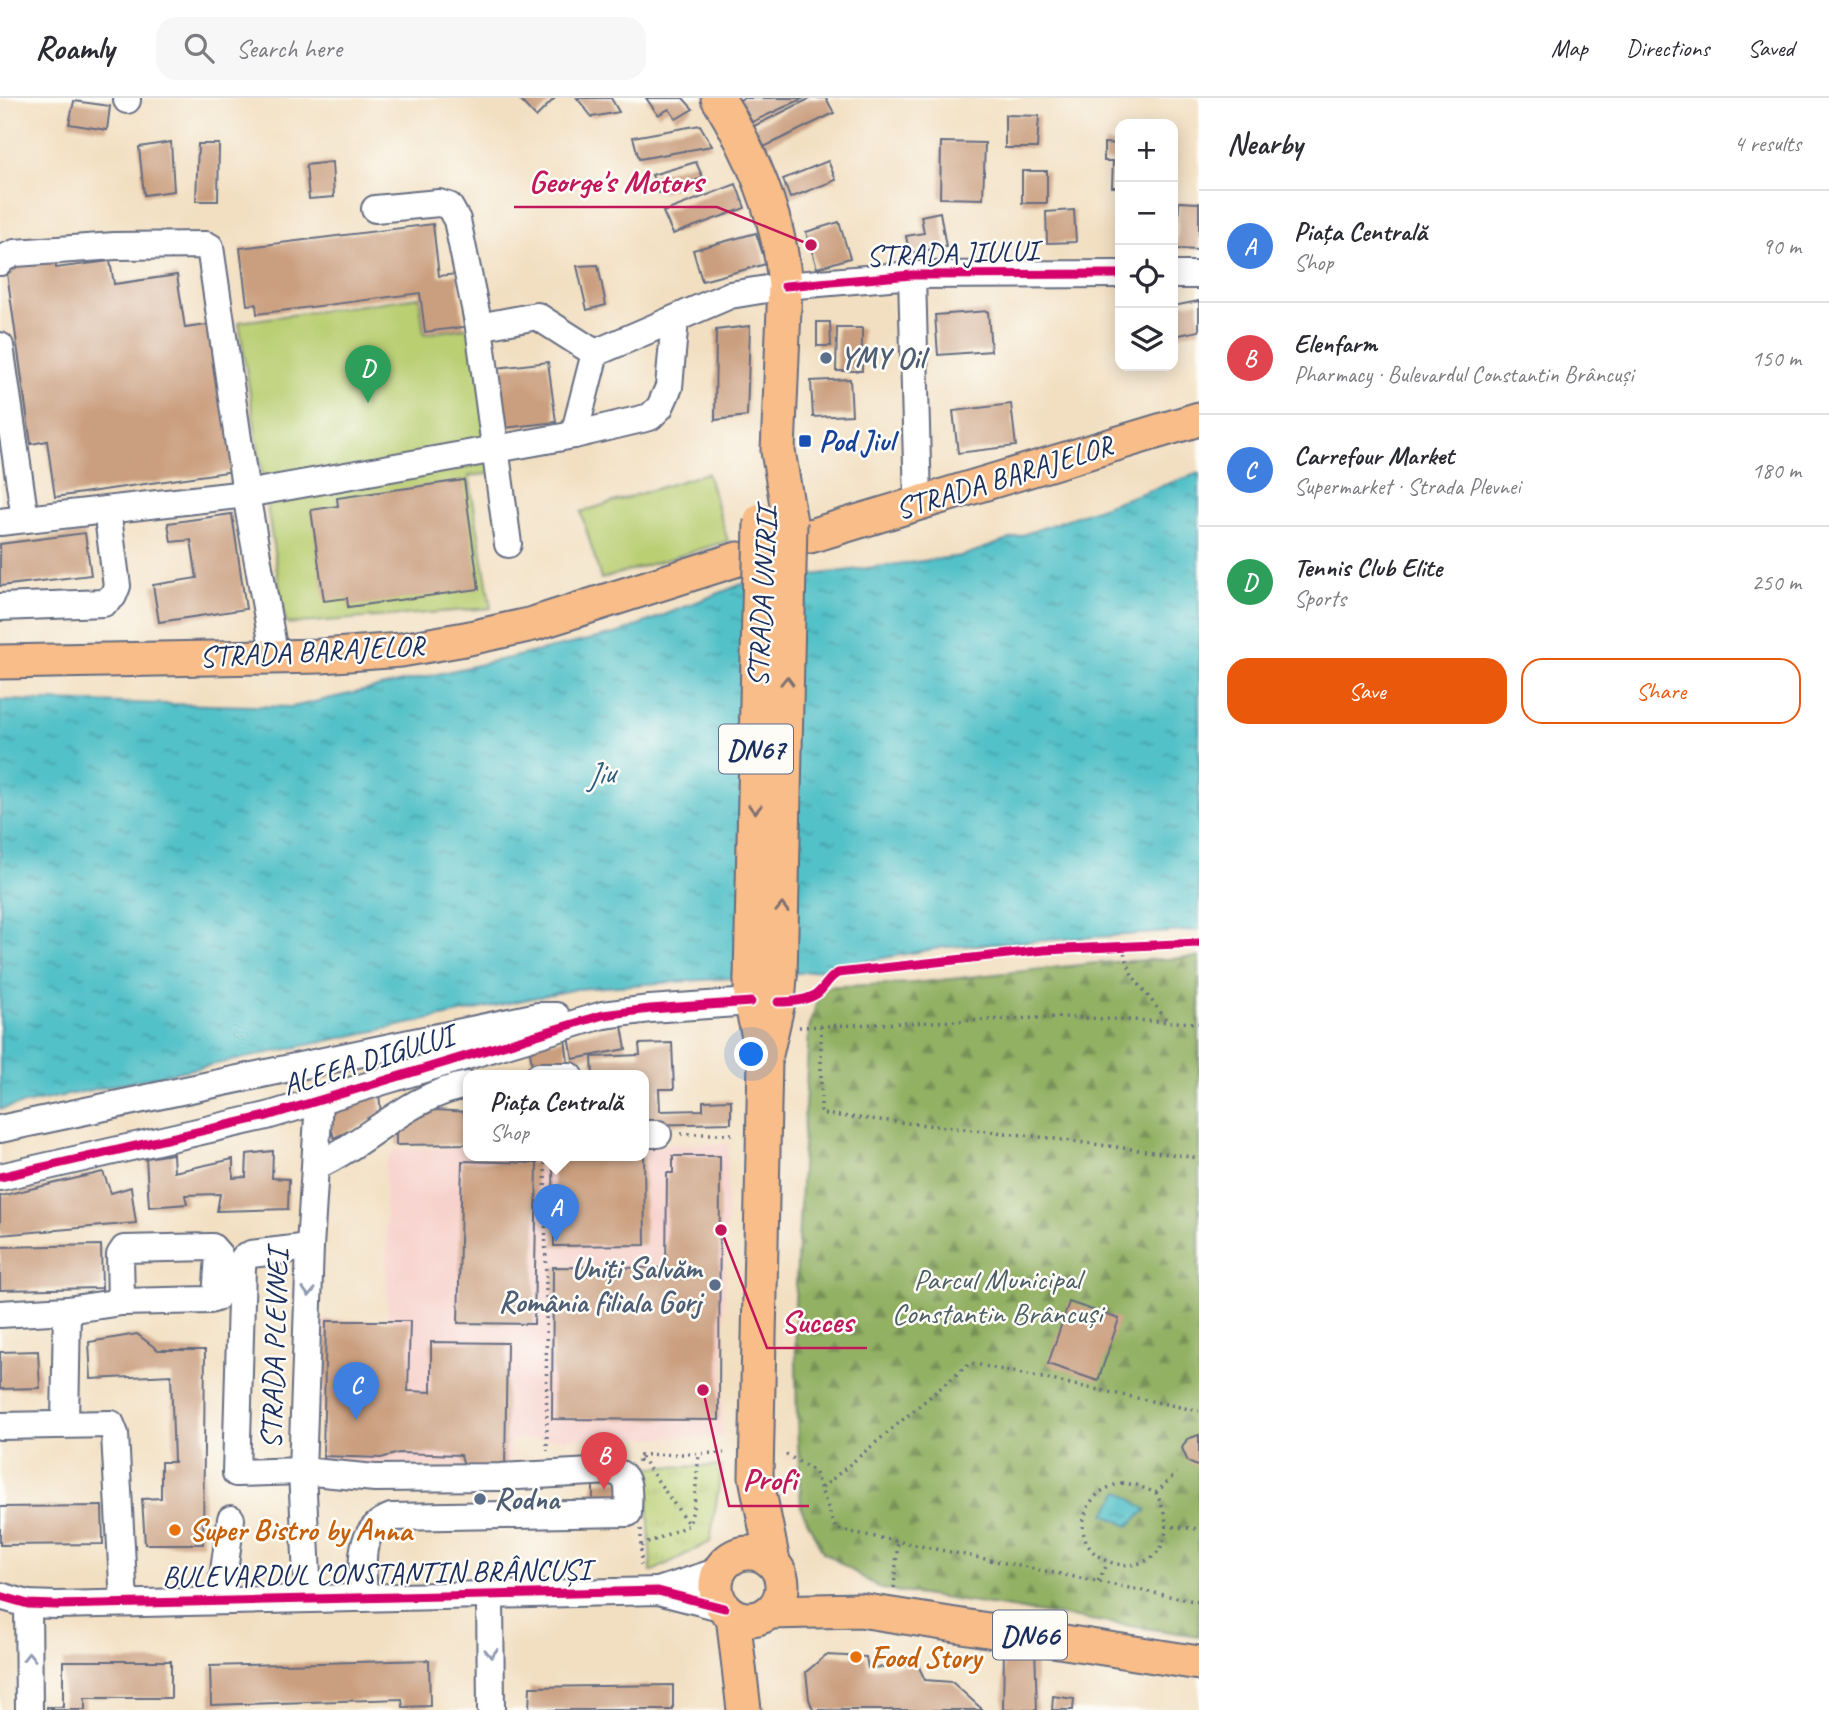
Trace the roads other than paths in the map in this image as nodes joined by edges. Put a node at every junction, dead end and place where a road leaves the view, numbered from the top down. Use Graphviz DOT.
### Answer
graph roads {
  1 [pos="718,98"];
  2 [pos="375,209"];
  3 [pos="0,262"];
  4 [pos="912,275"];
  5 [pos="1115,275"];
  6 [pos="1178,275"];
  7 [pos="1199,275"];
  8 [pos="785,286"];
  9 [pos="675,319"];
  10 [pos="479,327"];
  11 [pos="0,346"];
  12 [pos="596,353"];
  13 [pos="1199,419"];
  14 [pos="574,435"];
  15 [pos="496,449"];
  16 [pos="246,494"];
  17 [pos="918,502"];
  18 [pos="107,510"];
  19 [pos="12,521"];
  20 [pos="787,526"];
  21 [pos="508,544"];
  22 [pos="738,559"];
  23 [pos="0,607"];
  24 [pos="275,658"];
  25 [pos="0,662"];
  26 [pos="761,986"];
  27 [pos="603,1015"];
  28 [pos="463,1086"];
  29 [pos="319,1101"];
  30 [pos="0,1129"];
  31 [pos="316,1166"];
  32 [pos="0,1177"];
  33 [pos="310,1247"];
  34 [pos="121,1302"];
  35 [pos="67,1310"];
  36 [pos="0,1314"];
  37 [pos="65,1424"];
  38 [pos="0,1426"];
  39 [pos="302,1471"];
  40 [pos="756,1477"];
  41 [pos="231,1519"];
  42 [pos="727,1563"];
  43 [pos="777,1568"];
  44 [pos="658,1591"];
  45 [pos="0,1596"];
  46 [pos="490,1596"];
  47 [pos="308,1598"];
  48 [pos="364,1598"];
  49 [pos="220,1601"];
  50 [pos="124,1603"];
  51 [pos="28,1604"];
  52 [pos="860,1610"];
  53 [pos="746,1614"];
  54 [pos="1199,1663"];
  55 [pos="29,1710"];
  56 [pos="491,1710"];
  57 [pos="744,1710"];
  58 [pos="754,1710"];
  1 -- 8 [label="main road, DN67"];
  2 -- 10 [label="street"];
  3 -- 16 [label="street"];
  4 -- 5 [label="street, STRADA JIULUI"];
  4 -- 8 [label="street, STRADA JIULUI"];
  4 -- 17 [label="street"];
  6 -- 7 [label="street"];
  8 -- 9 [label="street, STRADA JIULUI"];
  8 -- 20 [label="main road, STRADA UNIRII / DN67"];
  9 -- 12 [label="street, STRADA JIULUI"];
  9 -- 14 [label="street"];
  10 -- 12 [label="street"];
  10 -- 15 [label="street"];
  11 -- 19 [label="street"];
  12 -- 14 [label="street"];
  13 -- 17 [label="main road, STRADA BARAJELOR"];
  14 -- 15 [label="street"];
  15 -- 16 [label="street"];
  15 -- 21 [label="street"];
  16 -- 18 [label="street"];
  16 -- 24 [label="street"];
  17 -- 20 [label="main road, STRADA BARAJELOR"];
  18 -- 19 [label="street"];
  18 -- 23 [label="street"];
  20 -- 26 [label="main road, STRADA UNIRII / DN67, bridge"];
  22 -- 24 [label="main road, STRADA BARAJELOR"];
  24 -- 25 [label="main road, STRADA BARAJELOR"];
  26 -- 27 [label="street, ALEEA DIGULUI"];
  26 -- 40 [label="main road, STRADA UNIRII / DN67"];
  27 -- 29 [label="street, ALEEA DIGULUI"];
  27 -- 30 [label="street"];
  28 -- 31 [label="street"];
  29 -- 31 [label="street, STRADA PLEVNEI"];
  29 -- 32 [label="street, ALEEA DIGULUI"];
  31 -- 33 [label="street, STRADA PLEVNEI"];
  33 -- 39 [label="street, STRADA PLEVNEI, one-way"];
  33 -- 39 [label="street"];
  34 -- 35 [label="street"];
  35 -- 36 [label="street"];
  35 -- 37 [label="street"];
  37 -- 38 [label="street"];
  37 -- 50 [label="street"];
  39 -- 47 [label="street, STRADA PLEVNEI"];
  39 -- 48 [label="street"];
  40 -- 42 [label="main road, STRADA UNIRII / DN67"];
  40 -- 43 [label="main road, STRADA UNIRII / DN67"];
  41 -- 49 [label="street"];
  42 -- 43 [label="main road"];
  42 -- 44 [label="street, BULEVARDUL CONSTANTIN BRÂNCUȘI"];
  42 -- 53 [label="main road, STRADA UNIRII"];
  43 -- 52 [label="main road, BULEVARDUL CONSTANTIN BRÂNCUȘI / DN66"];
  43 -- 53 [label="main road, STRADA UNIRII"];
  44 -- 46 [label="street, BULEVARDUL CONSTANTIN BRÂNCUȘI"];
  44 -- 53 [label="street, BULEVARDUL CONSTANTIN BRÂNCUȘI"];
  45 -- 51 [label="street, BULEVARDUL CONSTANTIN BRÂNCUȘI"];
  46 -- 48 [label="street, BULEVARDUL CONSTANTIN BRÂNCUȘI"];
  46 -- 56 [label="street, one-way"];
  47 -- 48 [label="street, BULEVARDUL CONSTANTIN BRÂNCUȘI"];
  47 -- 49 [label="street, BULEVARDUL CONSTANTIN BRÂNCUȘI"];
  49 -- 50 [label="street, BULEVARDUL CONSTANTIN BRÂNCUȘI"];
  50 -- 51 [label="street, BULEVARDUL CONSTANTIN BRÂNCUȘI"];
  55 -- 51 [label="street, one-way"];
  52 -- 53 [label="main road, BULEVARDUL CONSTANTIN BRÂNCUȘI / DN66"];
  52 -- 54 [label="main road, BULEVARDUL CONSTANTIN BRÂNCUȘI / DN66"];
  53 -- 57 [label="main road, STRADA UNIRII"];
  53 -- 58 [label="main road, STRADA UNIRII"];
}
